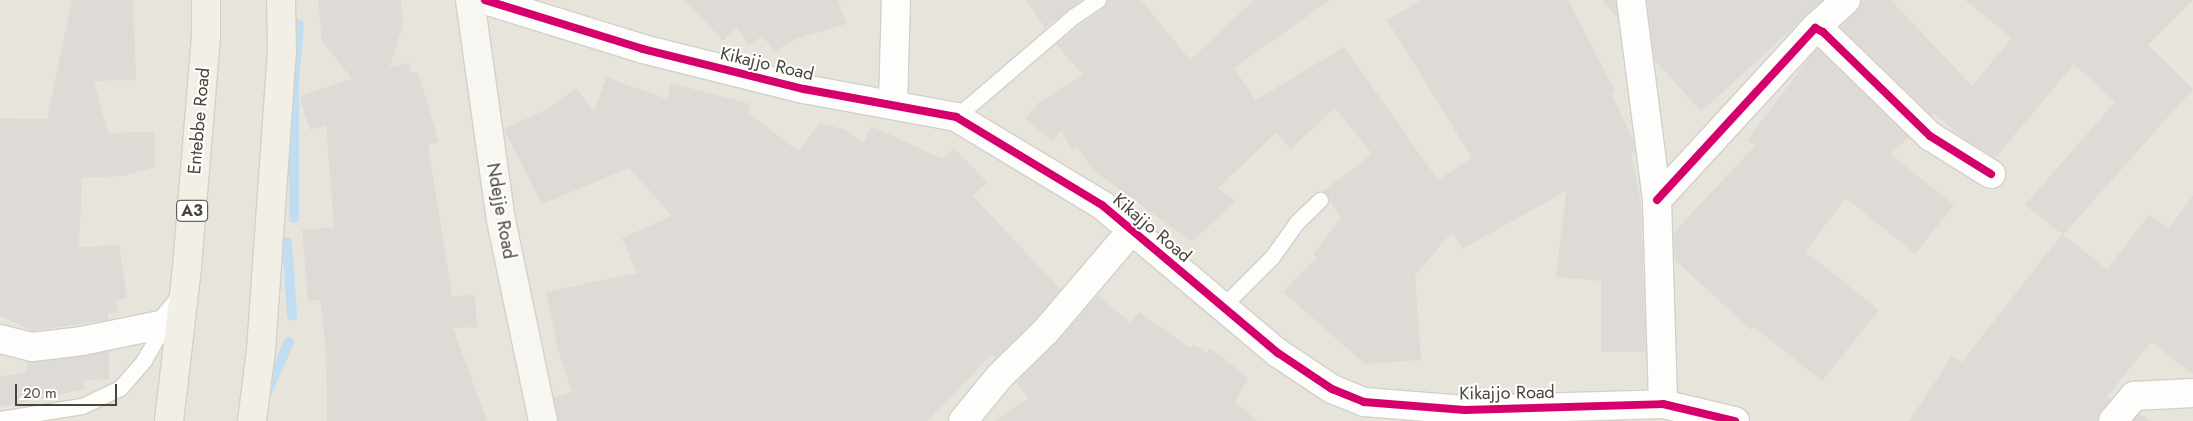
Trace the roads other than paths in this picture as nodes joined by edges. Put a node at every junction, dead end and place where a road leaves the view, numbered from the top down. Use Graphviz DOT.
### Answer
graph roads {
  1 [pos="206,0"];
  2 [pos="281,0"];
  3 [pos="470,0"];
  4 [pos="485,0"];
  5 [pos="896,0"];
  6 [pos="1098,0"];
  7 [pos="1631,0"];
  8 [pos="1846,0"];
  9 [pos="1815,28"];
  10 [pos="893,105"];
  11 [pos="956,117"];
  12 [pos="1991,174"];
  13 [pos="1320,200"];
  14 [pos="1657,200"];
  15 [pos="1132,230"];
  16 [pos="183,302"];
  17 [pos="1222,307"];
  18 [pos="165,324"];
  19 [pos="0,339"];
  20 [pos="2193,393"];
  21 [pos="1663,404"];
  22 [pos="1362,411"];
  23 [pos="0,419"];
  24 [pos="169,421"];
  25 [pos="252,421"];
  26 [pos="543,421"];
  27 [pos="963,421"];
  28 [pos="1735,421"];
  29 [pos="2113,421"];
  1 -- 16 [label="main road, Entebbe Road / A3"];
  2 -- 25 [label="main road"];
  3 -- 26 [label="street, Ndejje Road"];
  4 -- 10 [label="street, Kikajjo Road"];
  5 -- 10 [label="street"];
  6 -- 11 [label="lane"];
  7 -- 14 [label="street"];
  8 -- 9 [label="street"];
  9 -- 12 [label="street"];
  9 -- 14 [label="street"];
  10 -- 11 [label="street, Kikajjo Road"];
  11 -- 15 [label="street, Kikajjo Road"];
  13 -- 17 [label="lane"];
  14 -- 21 [label="street"];
  15 -- 17 [label="street, Kikajjo Road"];
  15 -- 27 [label="street"];
  16 -- 18 [label="street"];
  16 -- 24 [label="main road, Entebbe Road / A3"];
  17 -- 22 [label="street, Kikajjo Road"];
  18 -- 19 [label="street"];
  18 -- 23 [label="lane"];
  20 -- 29 [label="street"];
  21 -- 22 [label="street, Kikajjo Road"];
  21 -- 28 [label="street, Kikajjo Road"];
}
